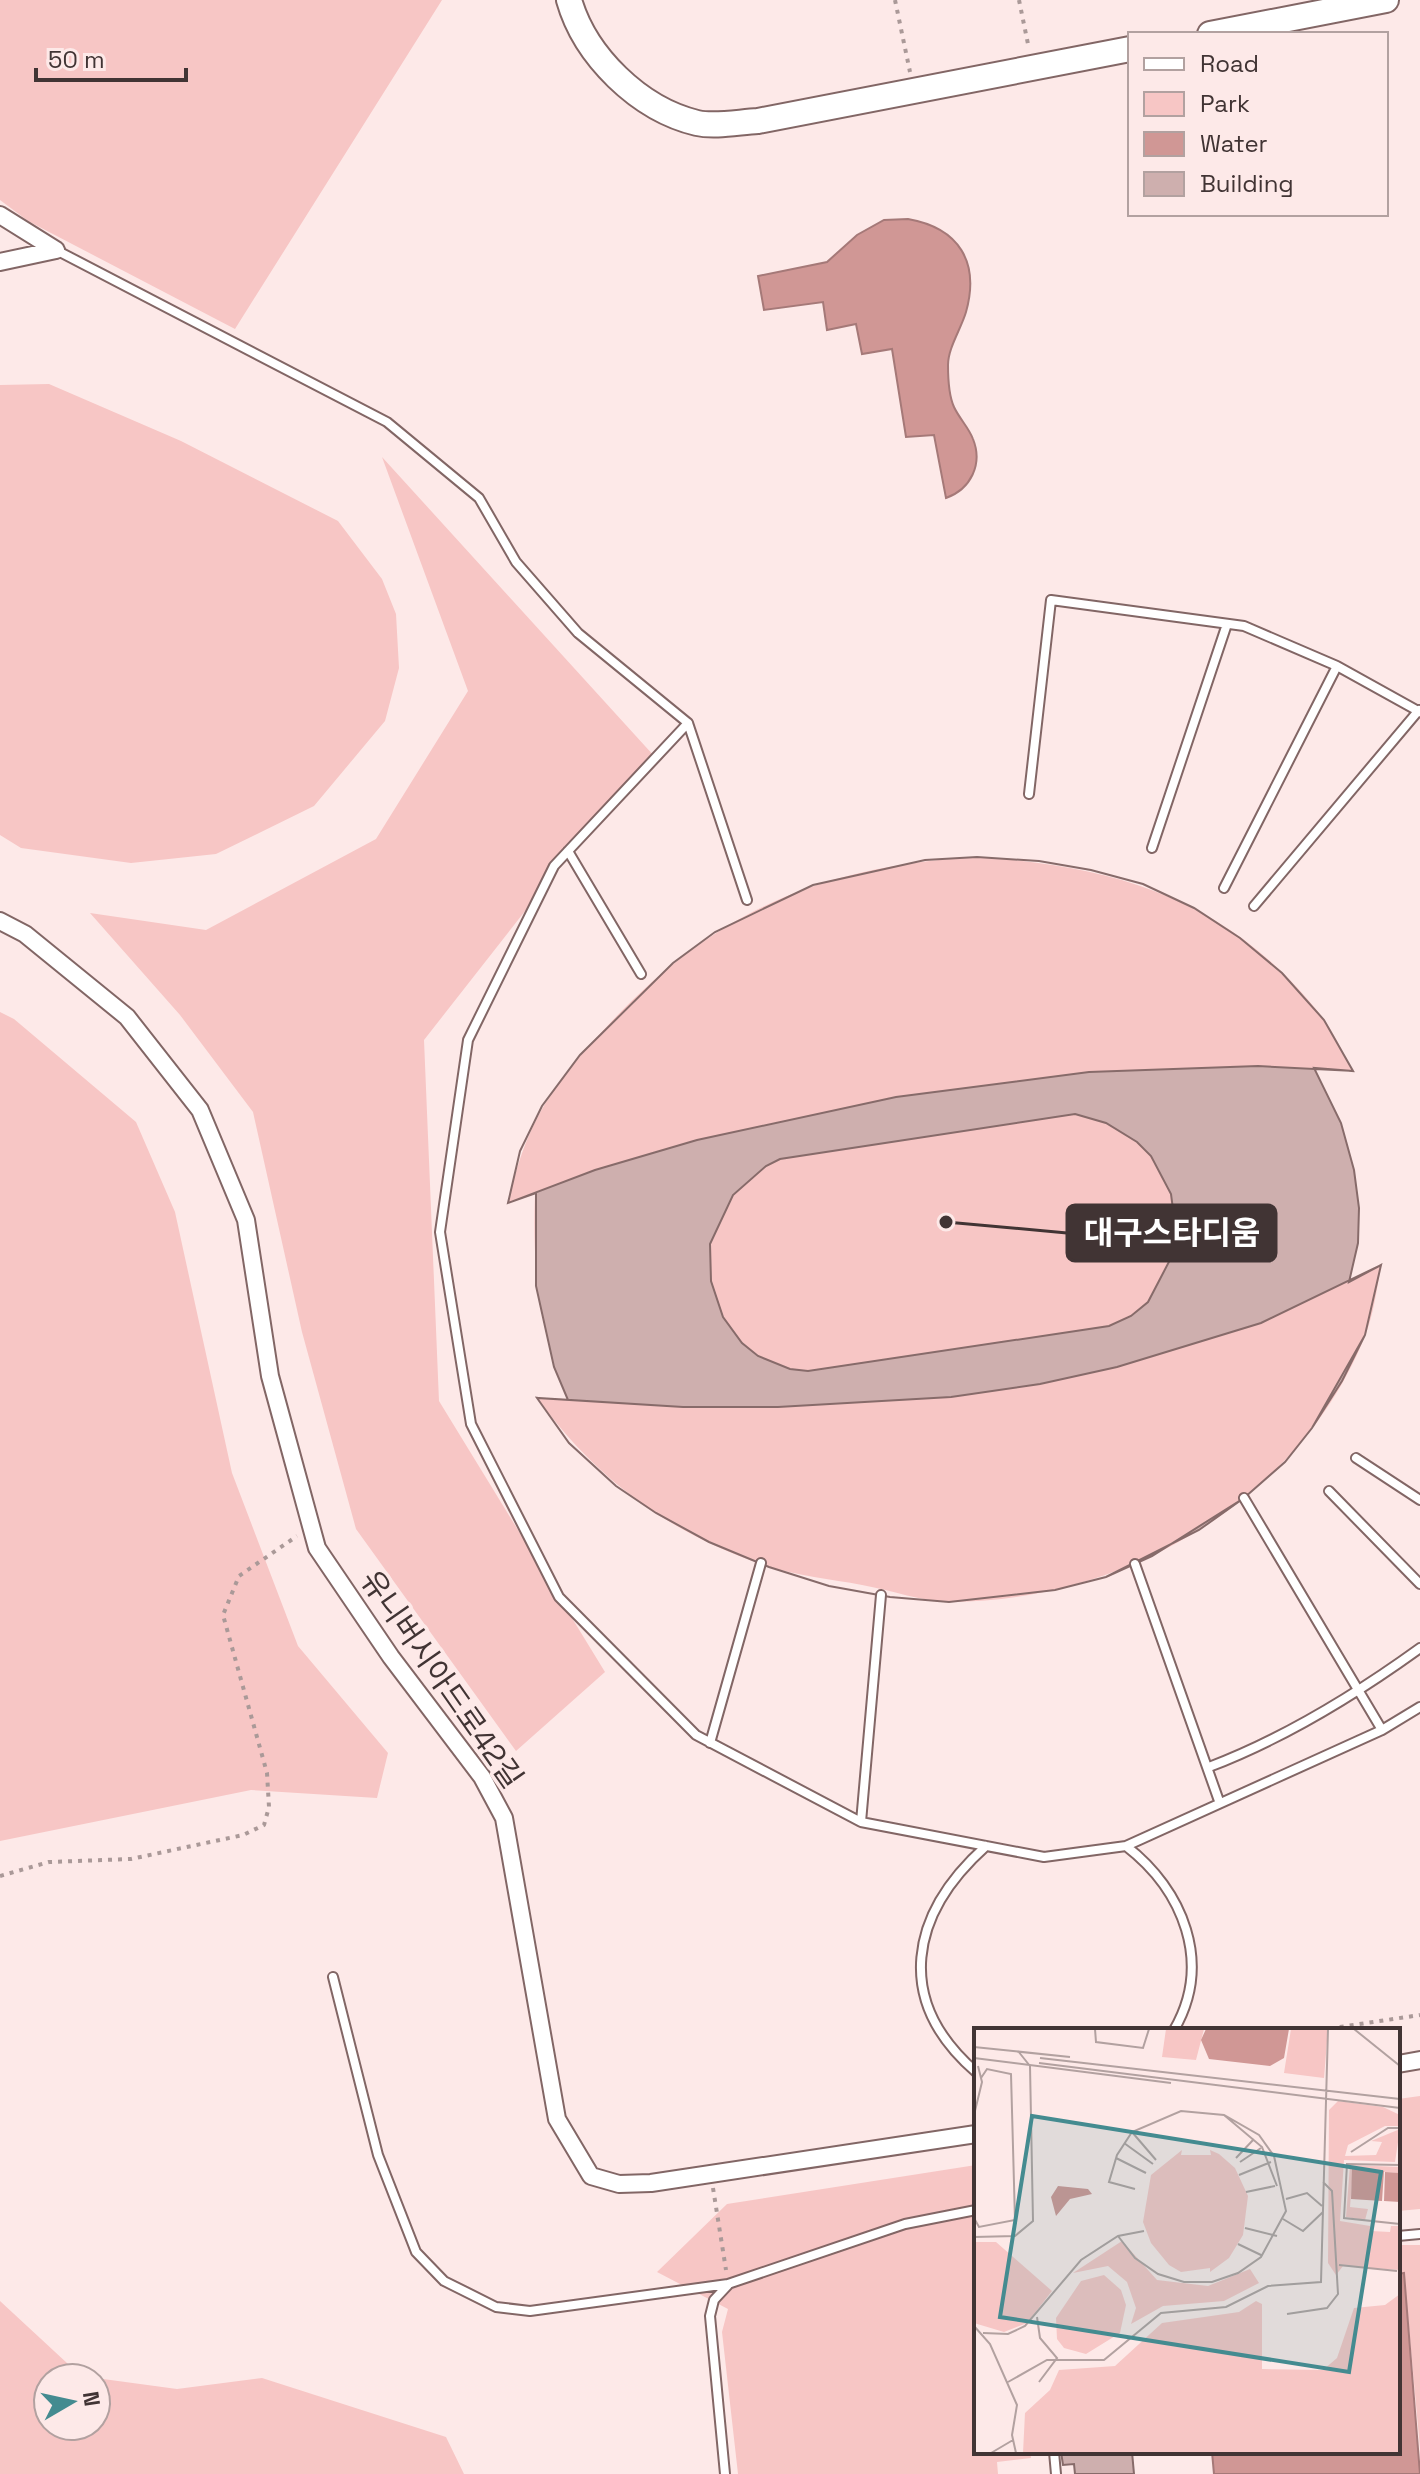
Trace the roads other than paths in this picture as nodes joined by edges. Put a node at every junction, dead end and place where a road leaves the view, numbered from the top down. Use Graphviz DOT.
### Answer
graph roads {
  1 [pos="569,0"];
  2 [pos="1386,0"];
  3 [pos="1220,32"];
  4 [pos="1128,49"];
  5 [pos="0,215"];
  6 [pos="56,250"];
  7 [pos="0,262"];
  8 [pos="1227,624"];
  9 [pos="1337,666"];
  10 [pos="1420,711"];
  11 [pos="688,723"];
  12 [pos="1029,794"];
  13 [pos="1152,848"];
  14 [pos="568,851"];
  15 [pos="1224,888"];
  16 [pos="747,900"];
  17 [pos="1254,906"];
  18 [pos="0,921"];
  19 [pos="641,974"];
  20 [pos="1356,1458"];
  21 [pos="1329,1491"];
  22 [pos="1244,1498"];
  23 [pos="1420,1500"];
  24 [pos="761,1563"];
  25 [pos="1135,1564"];
  26 [pos="1420,1584"];
  27 [pos="881,1595"];
  28 [pos="1420,1648"];
  29 [pos="1362,1690"];
  30 [pos="1420,1707"];
  31 [pos="1382,1730"];
  32 [pos="710,1743"];
  33 [pos="1209,1767"];
  34 [pos="1219,1801"];
  35 [pos="861,1822"];
  36 [pos="986,1846"];
  37 [pos="1126,1846"];
  38 [pos="333,1977"];
  39 [pos="1175,2028"];
  40 [pos="1420,2060"];
  41 [pos="1400,2064"];
  42 [pos="974,2070"];
  43 [pos="974,2134"];
  44 [pos="974,2210"];
  45 [pos="1420,2234"];
  46 [pos="1400,2236"];
  47 [pos="728,2284"];
  48 [pos="1054,2454"];
  49 [pos="725,2474"];
  50 [pos="1056,2474"];
  1 -- 4 [label="main road"];
  2 -- 3 [label="main road"];
  5 -- 6 [label="street"];
  6 -- 7 [label="street"];
  6 -- 11 [label="lane"];
  8 -- 9 [label="lane"];
  8 -- 12 [label="lane"];
  8 -- 13 [label="lane"];
  9 -- 10 [label="lane"];
  9 -- 15 [label="lane"];
  10 -- 17 [label="lane"];
  11 -- 14 [label="lane"];
  11 -- 16 [label="lane"];
  14 -- 19 [label="lane"];
  14 -- 32 [label="lane"];
  18 -- 43 [label="street, 유니버시아드로42길"];
  20 -- 23 [label="lane"];
  21 -- 26 [label="lane"];
  22 -- 29 [label="lane"];
  24 -- 32 [label="lane"];
  25 -- 33 [label="lane"];
  27 -- 35 [label="lane"];
  28 -- 29 [label="lane"];
  29 -- 31 [label="lane"];
  29 -- 33 [label="lane"];
  30 -- 31 [label="lane"];
  31 -- 34 [label="lane"];
  32 -- 35 [label="lane"];
  33 -- 34 [label="lane"];
  34 -- 37 [label="lane"];
  35 -- 36 [label="lane"];
  36 -- 37 [label="lane"];
  36 -- 42 [label="lane"];
  37 -- 39 [label="lane"];
  38 -- 47 [label="lane"];
  40 -- 41 [label="street"];
  44 -- 47 [label="lane"];
  45 -- 46 [label="lane"];
  47 -- 49 [label="lane"];
  48 -- 50 [label="lane"];
}
